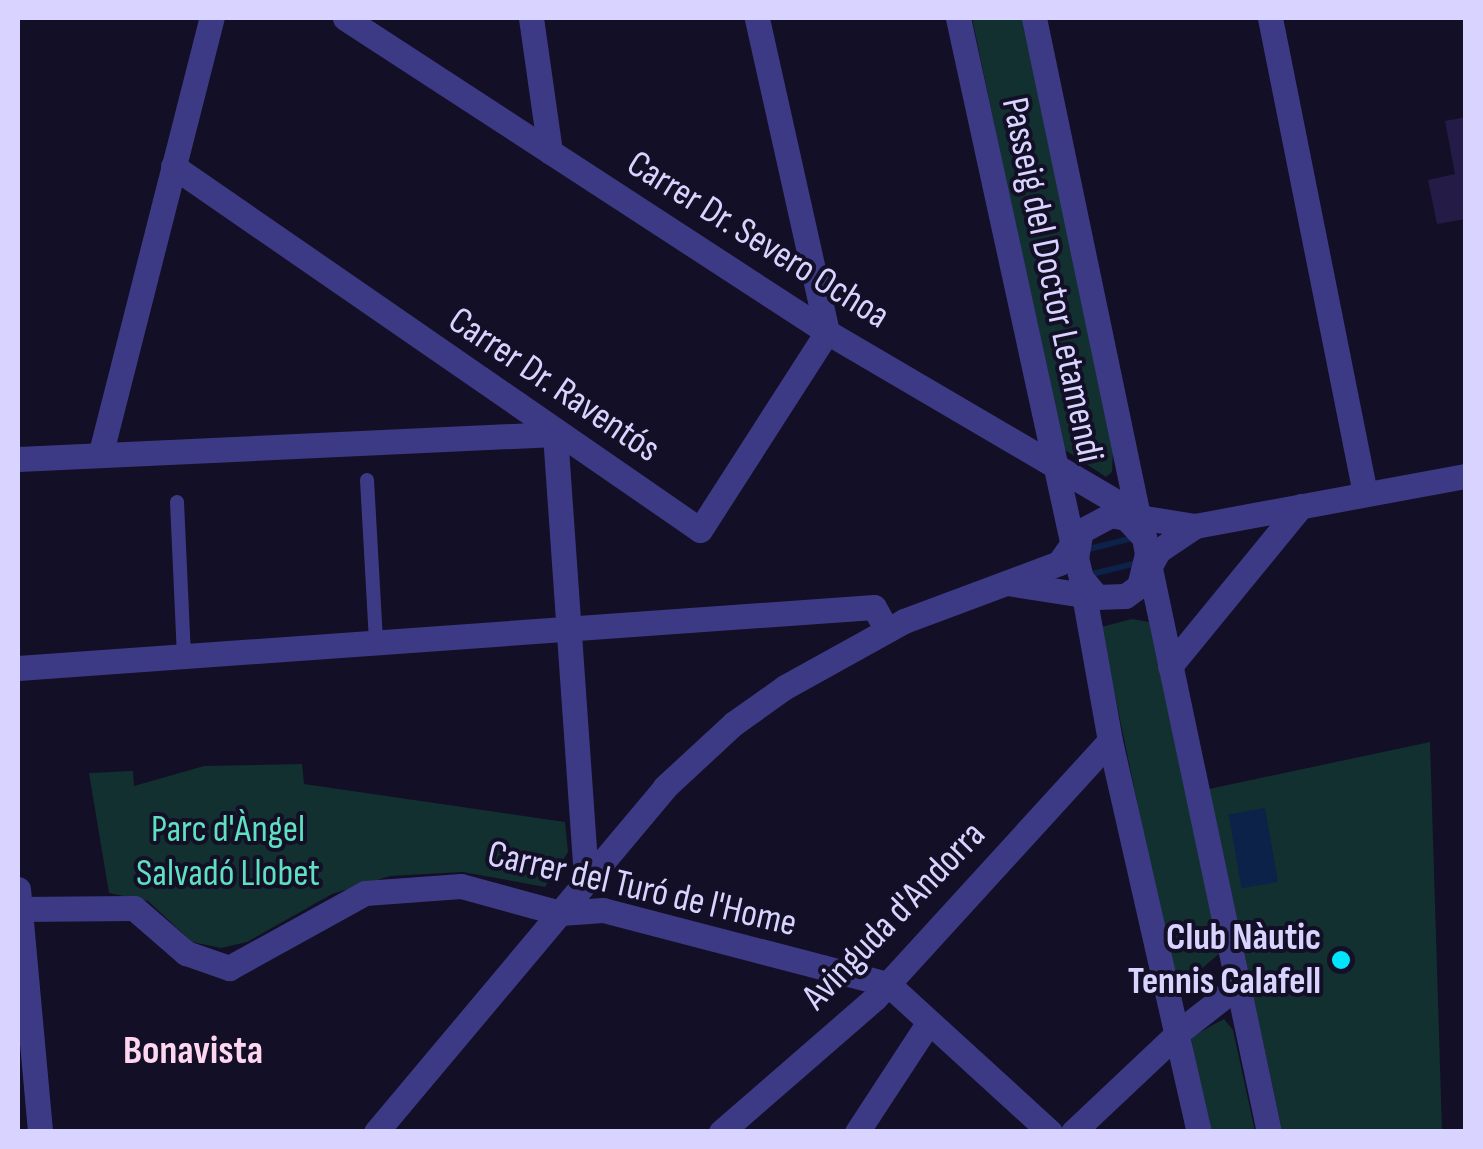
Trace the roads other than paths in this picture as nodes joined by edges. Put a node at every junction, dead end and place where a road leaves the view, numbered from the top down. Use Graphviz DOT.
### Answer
graph roads {
  1 [pos="212,18"];
  2 [pos="345,18"];
  3 [pos="531,18"];
  4 [pos="757,18"];
  5 [pos="958,18"];
  6 [pos="1034,18"];
  7 [pos="1270,18"];
  8 [pos="550,152"];
  9 [pos="172,166"];
  10 [pos="827,332"];
  11 [pos="555,434"];
  12 [pos="101,452"];
  13 [pos="18,459"];
  14 [pos="1053,463"];
  15 [pos="1466,476"];
  16 [pos="367,480"];
  17 [pos="1366,492"];
  18 [pos="177,502"];
  19 [pos="1301,506"];
  20 [pos="1196,526"];
  21 [pos="1145,549"];
  22 [pos="1082,567"];
  23 [pos="1002,582"];
  24 [pos="568,628"];
  25 [pos="887,630"];
  26 [pos="376,642"];
  27 [pos="184,656"];
  28 [pos="1170,666"];
  29 [pos="18,668"];
  30 [pos="1110,741"];
  31 [pos="586,878"];
  32 [pos="18,889"];
  33 [pos="18,909"];
  34 [pos="560,913"];
  35 [pos="888,984"];
  36 [pos="1240,984"];
  37 [pos="929,1022"];
  38 [pos="1180,1031"];
  39 [pos="40,1132"];
  40 [pos="376,1132"];
  41 [pos="721,1132"];
  42 [pos="857,1132"];
  43 [pos="1050,1132"];
  44 [pos="1072,1132"];
  45 [pos="1199,1132"];
  46 [pos="1269,1132"];
  1 -- 9 [label="street"];
  2 -- 8 [label="street, Carrer Dr. Severo Ochoa"];
  3 -- 8 [label="street"];
  4 -- 10 [label="street"];
  5 -- 14 [label="street, Passeig del Doctor Letamendi"];
  6 -- 21 [label="street, Passeig del Doctor Letamendi"];
  7 -- 17 [label="street"];
  8 -- 10 [label="street, Carrer Dr. Severo Ochoa"];
  9 -- 11 [label="street, Carrer Dr. Raventós"];
  9 -- 12 [label="street"];
  10 -- 11 [label="street, Carrer Dr. Raventós"];
  10 -- 14 [label="street, Carrer Dr. Severo Ochoa"];
  11 -- 12 [label="street"];
  11 -- 24 [label="street"];
  12 -- 13 [label="street"];
  14 -- 21 [label="street, Carrer Dr. Severo Ochoa"];
  14 -- 22 [label="street, Passeig del Doctor Letamendi"];
  15 -- 17 [label="street"];
  16 -- 26 [label="lane"];
  17 -- 19 [label="street"];
  18 -- 27 [label="lane"];
  19 -- 20 [label="street"];
  19 -- 28 [label="street"];
  20 -- 21 [label="street"];
  20 -- 21 [label="street"];
  21 -- 22 [label="street"];
  21 -- 22 [label="street"];
  21 -- 28 [label="street, Passeig del Doctor Letamendi"];
  22 -- 23 [label="street"];
  22 -- 23 [label="street"];
  22 -- 30 [label="street, Passeig del Doctor Letamendi"];
  23 -- 25 [label="street"];
  24 -- 25 [label="street"];
  24 -- 26 [label="street"];
  24 -- 31 [label="street"];
  25 -- 31 [label="street"];
  26 -- 27 [label="street"];
  27 -- 29 [label="street"];
  28 -- 36 [label="street, Passeig del Doctor Letamendi"];
  30 -- 35 [label="street, Avinguda d'Andorra"];
  30 -- 38 [label="street, Passeig del Doctor Letamendi"];
  31 -- 34 [label="street"];
  32 -- 33 [label="street"];
  33 -- 34 [label="street, Carrer del Turó de l'Home"];
  33 -- 39 [label="street"];
  34 -- 35 [label="street, Carrer del Turó de l'Home"];
  34 -- 40 [label="street"];
  35 -- 37 [label="street, Carrer del Turó de l'Home"];
  35 -- 41 [label="street, Avinguda d'Andorra"];
  36 -- 38 [label="street"];
  36 -- 46 [label="street, Passeig del Doctor Letamendi"];
  37 -- 42 [label="street"];
  37 -- 43 [label="street, Carrer del Turó de l'Home"];
  38 -- 44 [label="street"];
  38 -- 45 [label="street, Passeig del Doctor Letamendi"];
}
